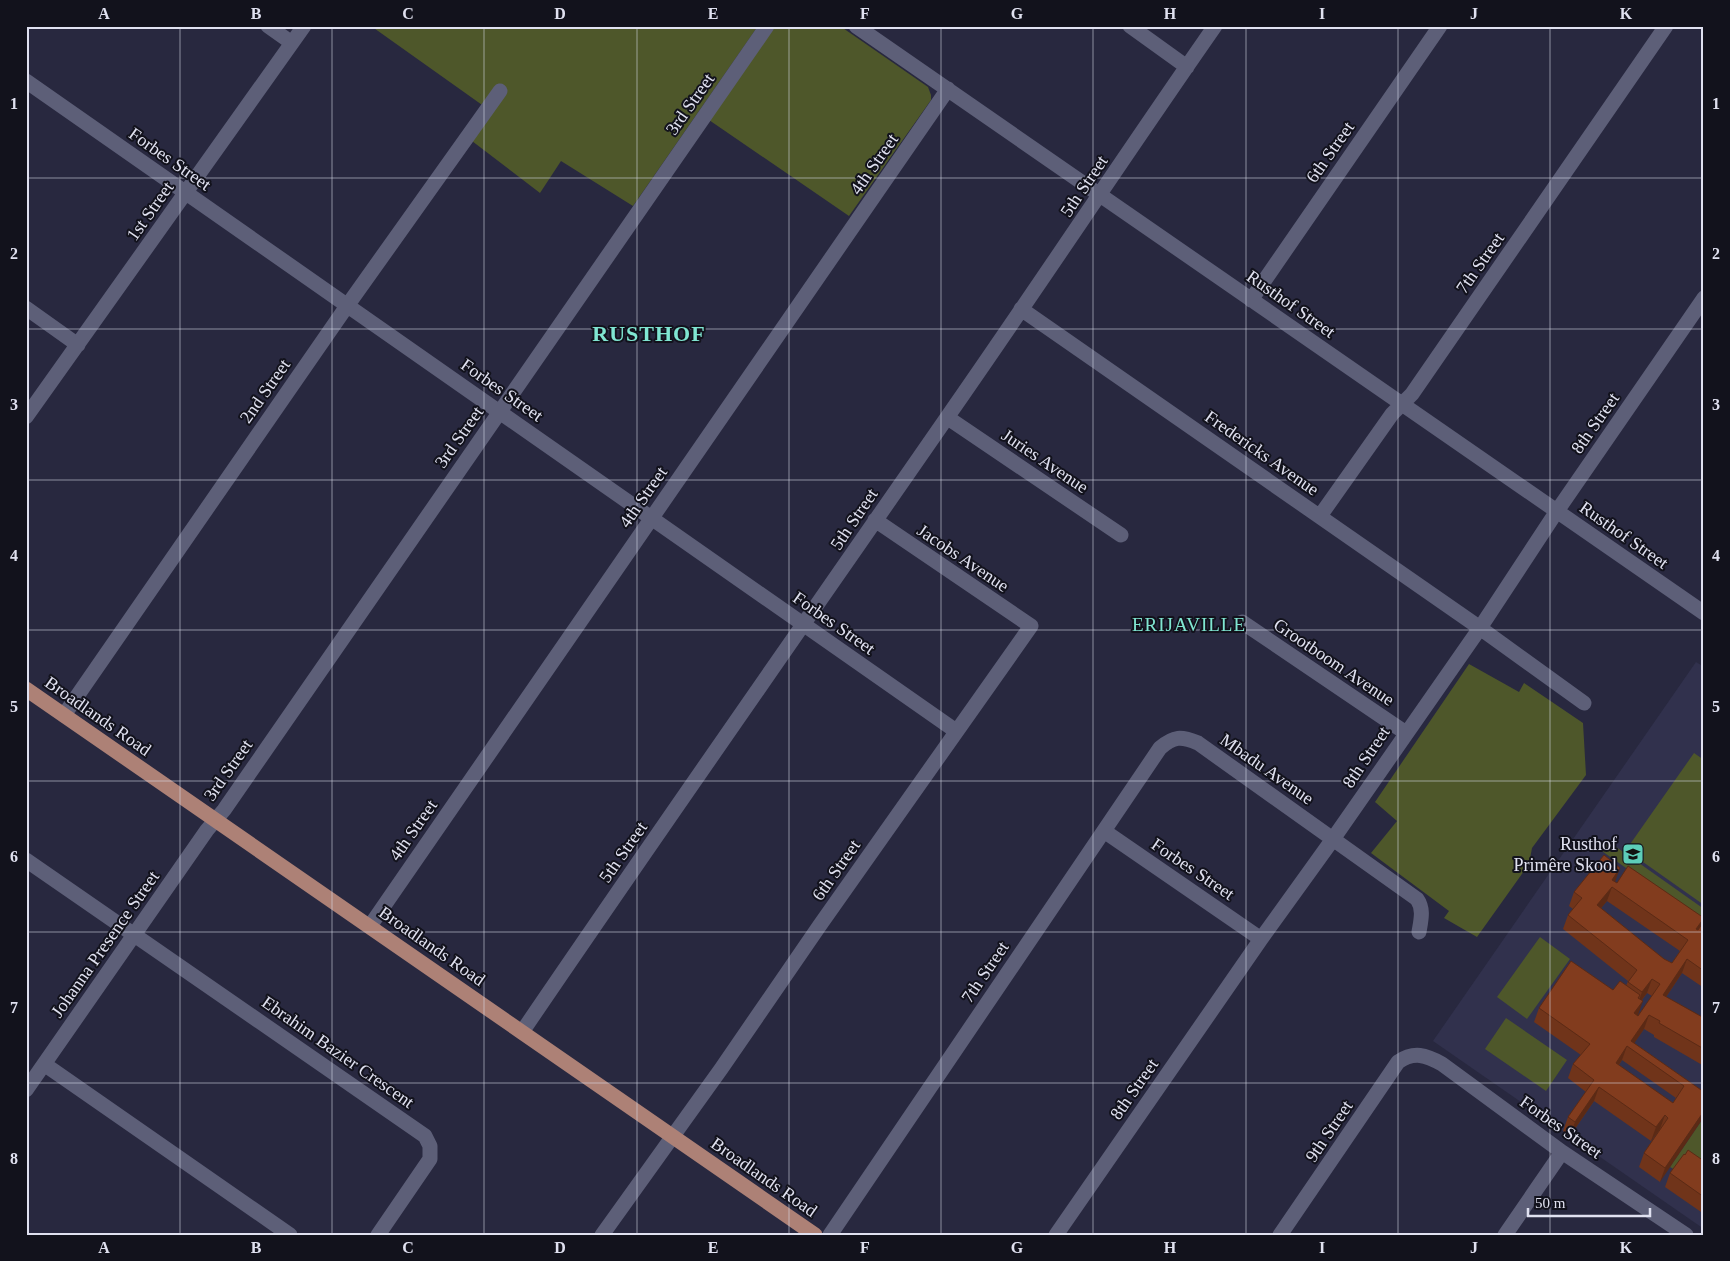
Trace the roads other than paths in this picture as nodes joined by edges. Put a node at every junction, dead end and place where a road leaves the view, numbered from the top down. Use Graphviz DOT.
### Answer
graph roads {
  1 [pos="268,26"];
  2 [pos="304,26"];
  3 [pos="767,26"];
  4 [pos="856,26"];
  5 [pos="1130,26"];
  6 [pos="1215,26"];
  7 [pos="1440,26"];
  8 [pos="1666,26"];
  9 [pos="292,43"];
  10 [pos="1187,67"];
  11 [pos="26,81"];
  12 [pos="948,89"];
  13 [pos="500,91"];
  14 [pos="186,193"];
  15 [pos="1101,195"];
  16 [pos="1704,298"];
  17 [pos="1251,300"];
  18 [pos="347,306"];
  19 [pos="26,308"];
  20 [pos="1021,309"];
  21 [pos="78,345"];
  22 [pos="1402,404"];
  23 [pos="500,412"];
  24 [pos="26,417"];
  25 [pos="948,418"];
  26 [pos="1557,511"];
  27 [pos="1320,516"];
  28 [pos="652,518"];
  29 [pos="874,520"];
  30 [pos="1121,535"];
  31 [pos="1704,613"];
  32 [pos="1242,622"];
  33 [pos="804,624"];
  34 [pos="1031,626"];
  35 [pos="1480,628"];
  36 [pos="26,689"];
  37 [pos="1584,703"];
  38 [pos="64,715"];
  39 [pos="956,731"];
  40 [pos="1406,733"];
  41 [pos="1177,738"];
  42 [pos="215,820"];
  43 [pos="1104,831"];
  44 [pos="1333,839"];
  45 [pos="26,860"];
  46 [pos="370,926"];
  47 [pos="1419,932"];
  48 [pos="134,934"];
  49 [pos="1261,939"];
  50 [pos="522,1032"];
  51 [pos="1414,1054"];
  52 [pos="44,1064"];
  53 [pos="26,1090"];
  54 [pos="672,1136"];
  55 [pos="1562,1152"];
  56 [pos="290,1235"];
  57 [pos="378,1235"];
  58 [pos="602,1235"];
  59 [pos="815,1235"];
  60 [pos="830,1235"];
  61 [pos="1056,1235"];
  62 [pos="1280,1235"];
  63 [pos="1505,1235"];
  64 [pos="1686,1235"];
  1 -- 9 [label="street"];
  2 -- 9 [label="street, 1st Street"];
  3 -- 23 [label="street, 3rd Street"];
  4 -- 12 [label="street, Rusthof Street"];
  5 -- 10 [label="street"];
  6 -- 10 [label="street, 5th Street"];
  7 -- 17 [label="street, 6th Street"];
  8 -- 22 [label="street, 7th Street"];
  9 -- 14 [label="street, 1st Street"];
  10 -- 15 [label="street, 5th Street"];
  11 -- 14 [label="street, Forbes Street"];
  12 -- 15 [label="street, Rusthof Street"];
  12 -- 28 [label="street, 4th Street"];
  13 -- 18 [label="street, 2nd Street"];
  14 -- 18 [label="street, Forbes Street"];
  14 -- 21 [label="street, 1st Street"];
  15 -- 17 [label="street, Rusthof Street"];
  15 -- 20 [label="street, 5th Street"];
  16 -- 26 [label="street, 8th Street"];
  17 -- 22 [label="street, Rusthof Street"];
  18 -- 23 [label="street, Forbes Street"];
  18 -- 38 [label="street, 2nd Street"];
  19 -- 21 [label="street"];
  20 -- 25 [label="street, 5th Street"];
  20 -- 27 [label="street, Fredericks Avenue"];
  21 -- 24 [label="street, 1st Street"];
  22 -- 26 [label="street, Rusthof Street"];
  22 -- 27 [label="street, 7th Street"];
  23 -- 28 [label="street, Forbes Street"];
  23 -- 42 [label="street, 3rd Street"];
  25 -- 29 [label="street, 5th Street"];
  25 -- 30 [label="street, Juries Avenue"];
  26 -- 31 [label="street, Rusthof Street"];
  26 -- 35 [label="street, 8th Street"];
  27 -- 35 [label="street, Fredericks Avenue"];
  28 -- 33 [label="street, Forbes Street"];
  28 -- 46 [label="street, 4th Street"];
  29 -- 33 [label="street, 5th Street"];
  29 -- 34 [label="street, Jacobs Avenue"];
  32 -- 40 [label="street, Grootboom Avenue"];
  33 -- 39 [label="street, Forbes Street"];
  33 -- 50 [label="street, 5th Street"];
  34 -- 39 [label="street, 6th Street"];
  35 -- 37 [label="street, Fredericks Avenue"];
  35 -- 40 [label="street, 8th Street"];
  36 -- 38 [label="main road, Broadlands Road"];
  38 -- 42 [label="main road, Broadlands Road"];
  39 -- 54 [label="street, 6th Street"];
  40 -- 44 [label="street, 8th Street"];
  41 -- 43 [label="street, 7th Street"];
  41 -- 44 [label="street, Mbadu Avenue"];
  42 -- 46 [label="main road, Broadlands Road"];
  42 -- 48 [label="street, Johanna Presence Street"];
  43 -- 49 [label="street, Forbes Street"];
  43 -- 60 [label="street, 7th Street"];
  44 -- 47 [label="street, Mbadu Avenue"];
  44 -- 49 [label="street, 8th Street"];
  45 -- 48 [label="street, Ebrahim Bazier Crescent"];
  46 -- 50 [label="main road, Broadlands Road"];
  48 -- 52 [label="street, Johanna Presence Street"];
  48 -- 57 [label="street, Ebrahim Bazier Crescent"];
  49 -- 61 [label="street, 8th Street"];
  50 -- 54 [label="main road, Broadlands Road"];
  51 -- 55 [label="street, Forbes Street"];
  51 -- 62 [label="street, 9th Street"];
  52 -- 53 [label="street, Johanna Presence Street"];
  52 -- 56 [label="street"];
  54 -- 58 [label="street, 6th Street"];
  54 -- 59 [label="main road, Broadlands Road"];
  55 -- 63 [label="street"];
  55 -- 64 [label="street, Forbes Street"];
}
